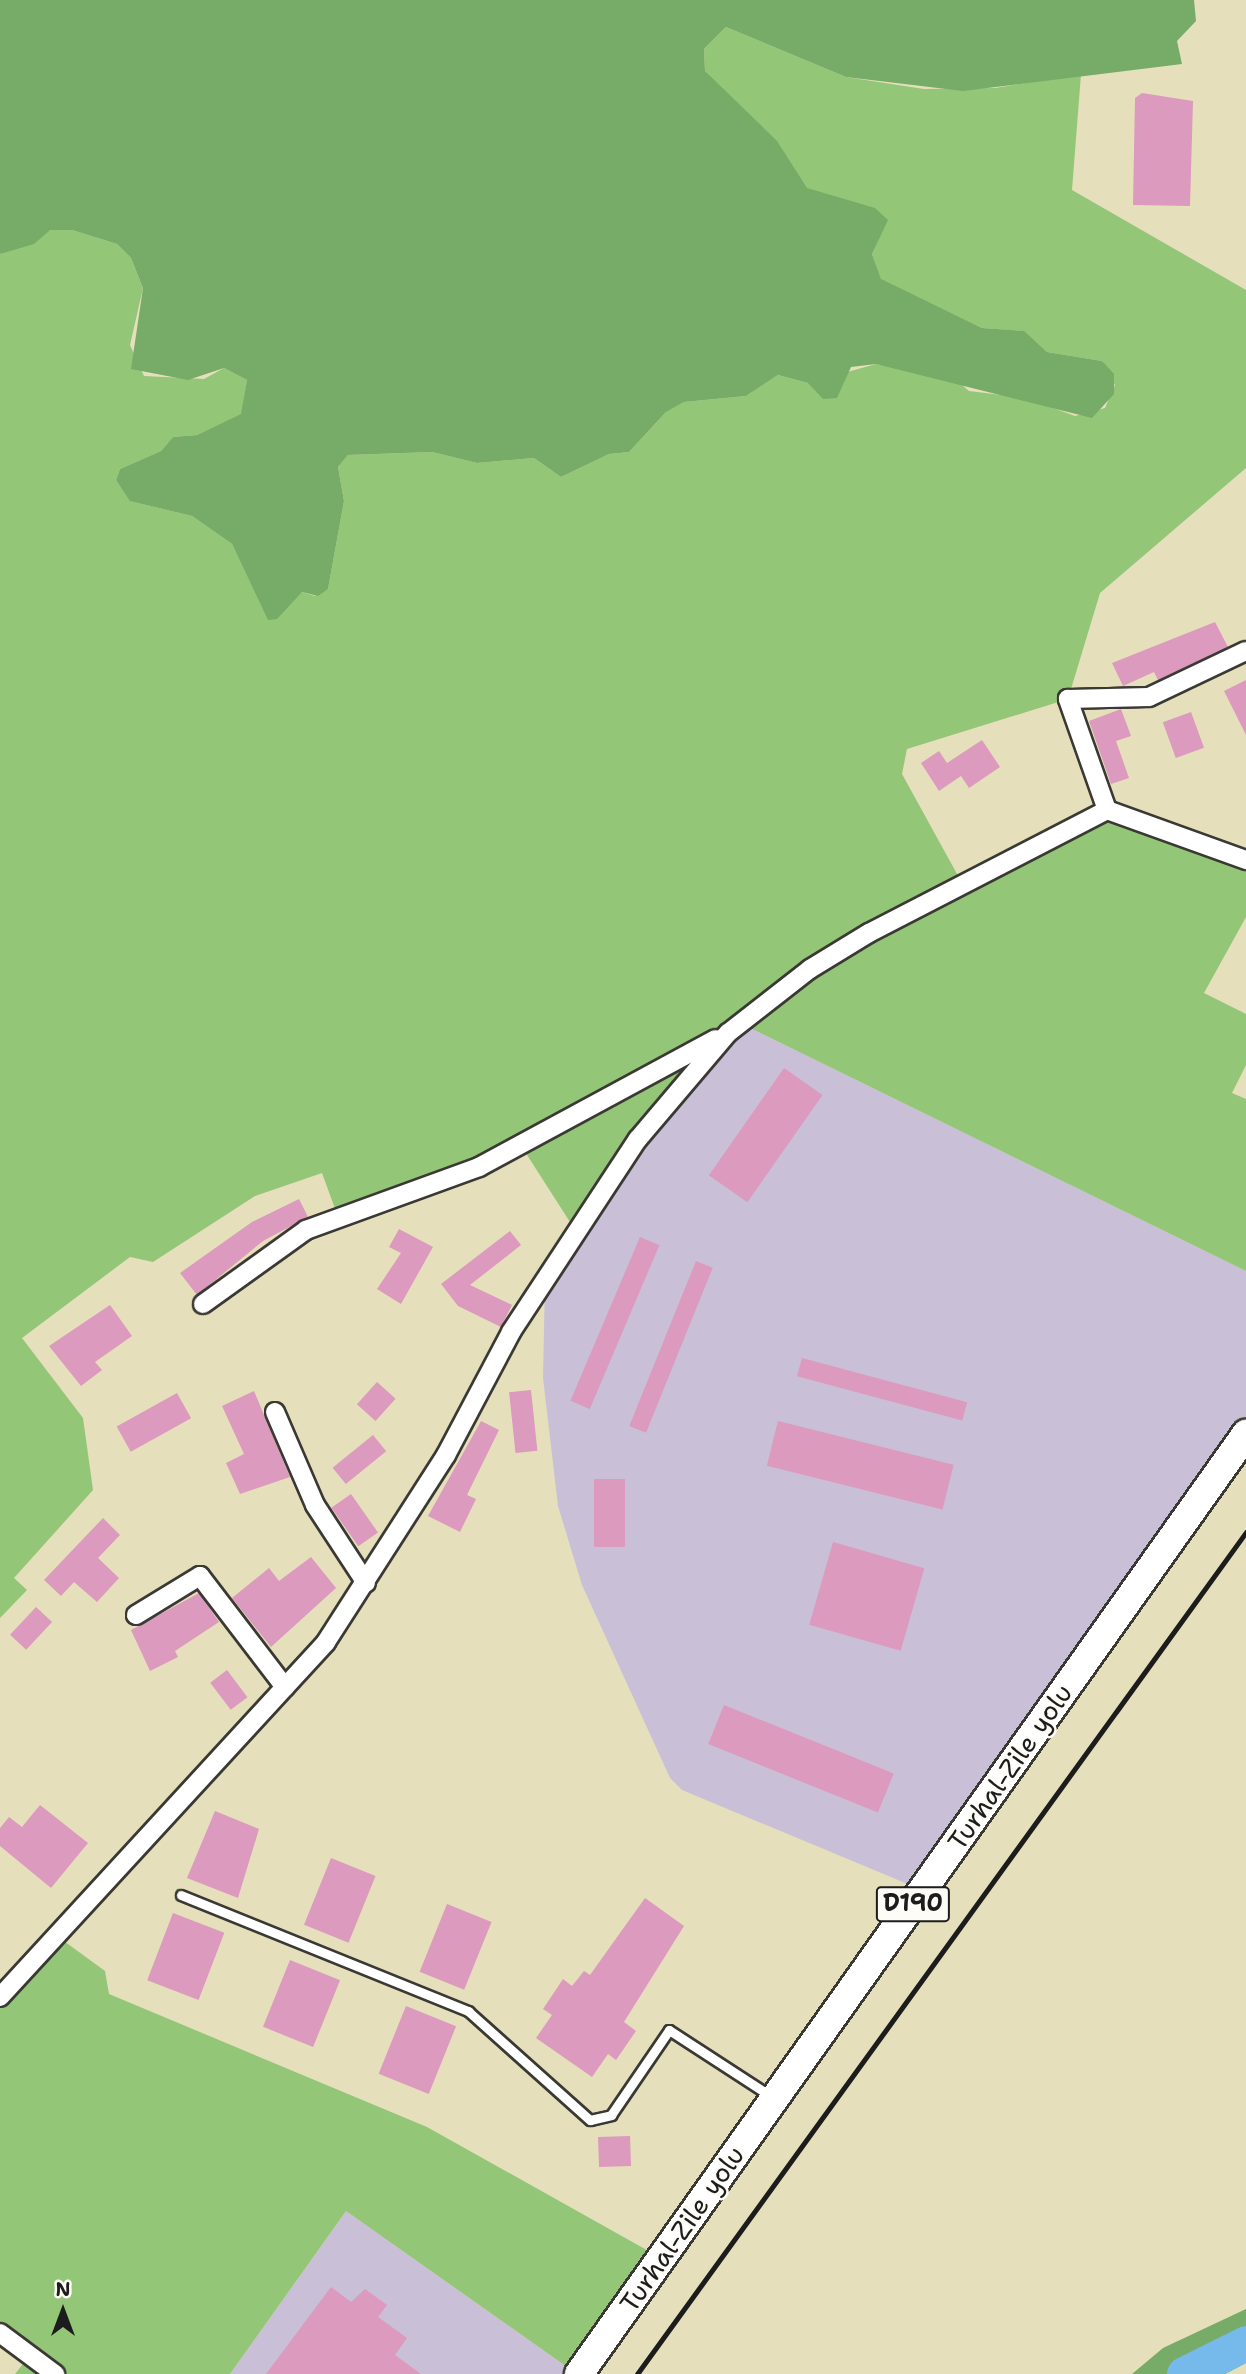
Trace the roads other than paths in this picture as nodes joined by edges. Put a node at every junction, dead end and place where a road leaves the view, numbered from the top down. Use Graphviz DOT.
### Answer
graph roads {
  1 [pos="1246,651"];
  2 [pos="1107,810"];
  3 [pos="1246,860"];
  4 [pos="728,1033"];
  5 [pos="203,1304"];
  6 [pos="275,1412"];
  7 [pos="1246,1434"];
  8 [pos="366,1583"];
  9 [pos="136,1615"];
  10 [pos="285,1687"];
  11 [pos="181,1895"];
  12 [pos="0,1997"];
  13 [pos="774,2099"];
  14 [pos="0,2333"];
  15 [pos="55,2374"];
  16 [pos="579,2374"];
  1 -- 2 [label="street"];
  2 -- 3 [label="street"];
  2 -- 4 [label="street"];
  4 -- 5 [label="street"];
  4 -- 8 [label="street"];
  6 -- 8 [label="street"];
  7 -- 13 [label="main road, Turhal-Zile yolu / D190"];
  8 -- 10 [label="street"];
  9 -- 10 [label="street"];
  10 -- 12 [label="street"];
  11 -- 13 [label="lane"];
  13 -- 16 [label="main road, Turhal-Zile yolu / D190"];
  14 -- 15 [label="street"];
}
